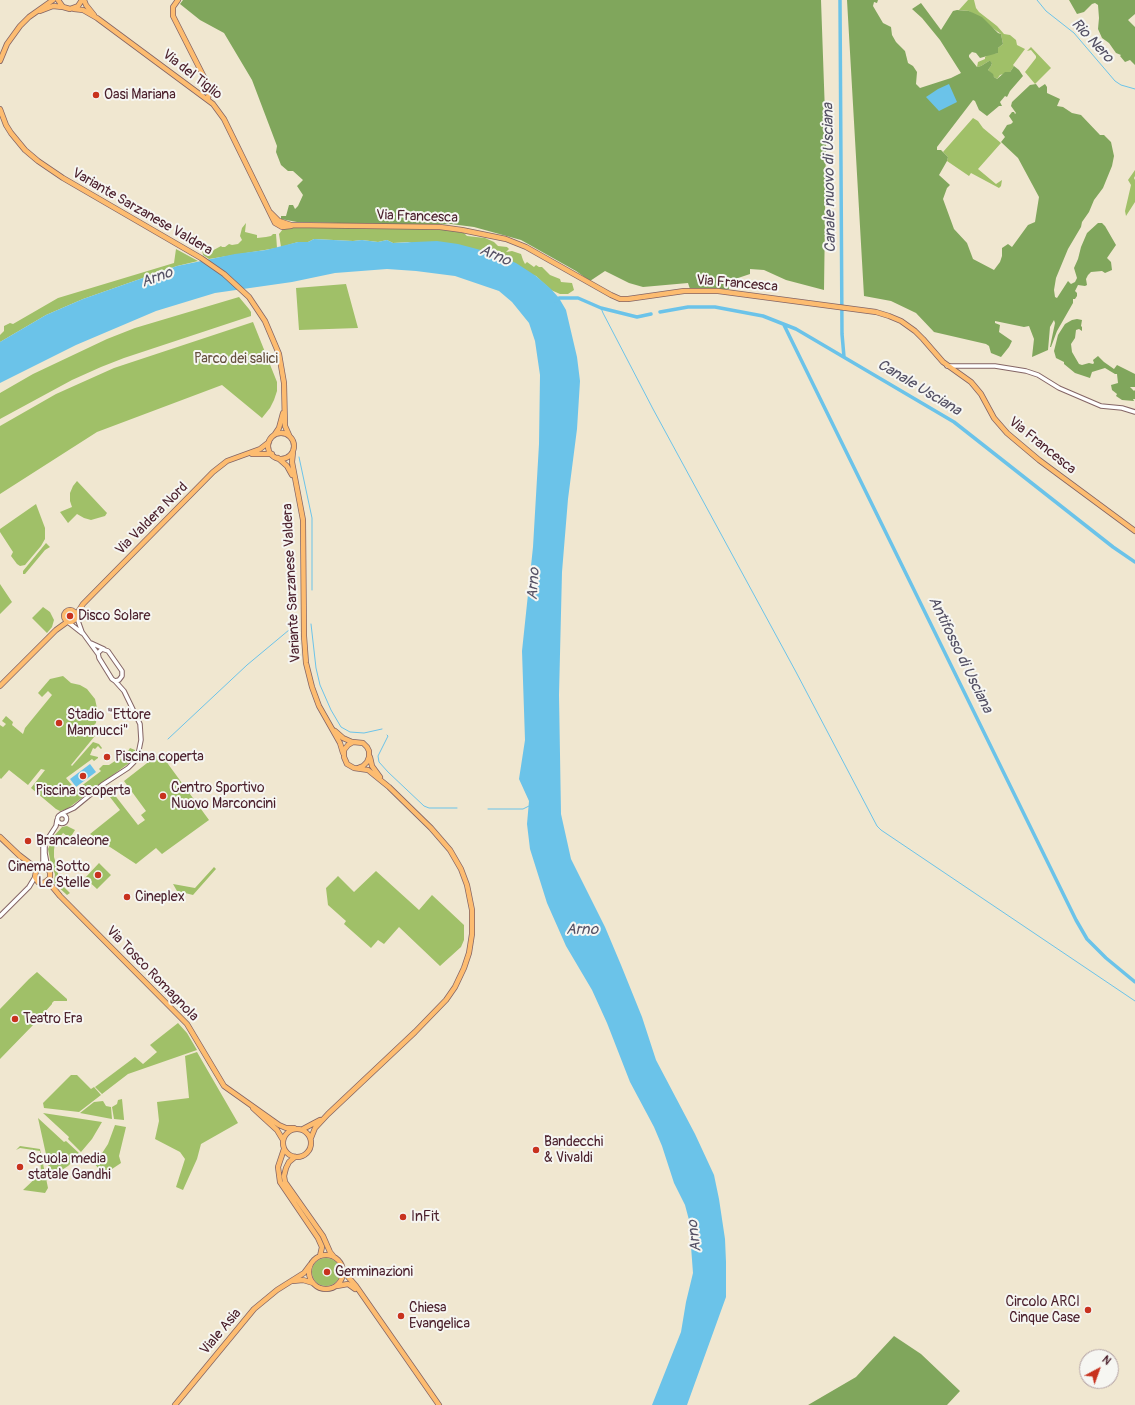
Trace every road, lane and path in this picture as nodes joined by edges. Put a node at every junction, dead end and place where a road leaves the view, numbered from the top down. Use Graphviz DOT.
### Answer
graph roads {
  1 [pos="53,0"];
  2 [pos="58,0"];
  3 [pos="83,0"];
  4 [pos="178,0"];
  5 [pos="63,7"];
  6 [pos="74,9"];
  7 [pos="33,14"];
  8 [pos="97,18"];
  9 [pos="0,61"];
  10 [pos="208,99"];
  11 [pos="0,109"];
  12 [pos="296,225"];
  13 [pos="948,366"];
  14 [pos="284,408"];
  15 [pos="1135,412"];
  16 [pos="274,435"];
  17 [pos="289,435"];
  18 [pos="269,442"];
  19 [pos="292,452"];
  20 [pos="272,454"];
  21 [pos="241,456"];
  22 [pos="276,458"];
  23 [pos="296,484"];
  24 [pos="1135,531"];
  25 [pos="83,604"];
  26 [pos="72,610"];
  27 [pos="76,616"];
  28 [pos="64,617"];
  29 [pos="68,622"];
  30 [pos="56,630"];
  31 [pos="84,635"];
  32 [pos="89,641"];
  33 [pos="104,649"];
  34 [pos="98,655"];
  35 [pos="122,676"];
  36 [pos="115,680"];
  37 [pos="0,686"];
  38 [pos="124,691"];
  39 [pos="330,725"];
  40 [pos="352,742"];
  41 [pos="343,753"];
  42 [pos="370,755"];
  43 [pos="358,768"];
  44 [pos="389,787"];
  45 [pos="74,808"];
  46 [pos="61,814"];
  47 [pos="66,818"];
  48 [pos="57,820"];
  49 [pos="62,823"];
  50 [pos="54,830"];
  51 [pos="0,837"];
  52 [pos="45,842"];
  53 [pos="19,855"];
  54 [pos="41,867"];
  55 [pos="48,870"];
  56 [pos="35,875"];
  57 [pos="50,879"];
  58 [pos="40,882"];
  59 [pos="29,887"];
  60 [pos="60,896"];
  61 [pos="0,916"];
  62 [pos="251,1105"];
  63 [pos="328,1114"];
  64 [pos="294,1128"];
  65 [pos="302,1129"];
  66 [pos="311,1138"];
  67 [pos="283,1140"];
  68 [pos="284,1149"];
  69 [pos="295,1157"];
  70 [pos="320,1256"];
  71 [pos="334,1257"];
  72 [pos="310,1265"];
  73 [pos="343,1271"];
  74 [pos="291,1281"];
  75 [pos="314,1284"];
  76 [pos="335,1286"];
  77 [pos="359,1292"];
  78 [pos="175,1405"];
  79 [pos="439,1405"];
  1 -- 7 [label="main road"];
  2 -- 5 [label="main road"];
  3 -- 6 [label="main road"];
  3 -- 8 [label="main road, Via del Tiglio"];
  4 -- 10 [label="main road"];
  5 -- 6 [label="main road"];
  5 -- 7 [label="main road"];
  6 -- 8 [label="main road, Via del Tiglio"];
  7 -- 9 [label="main road"];
  8 -- 10 [label="main road, Via del Tiglio"];
  10 -- 12 [label="main road, Via del Tiglio"];
  11 -- 14 [label="main road, Variante Sarzanese Valdera"];
  12 -- 13 [label="main road, Via Francesca"];
  13 -- 15 [label="street"];
  13 -- 24 [label="main road, Via Francesca"];
  14 -- 16 [label="main road"];
  14 -- 17 [label="main road"];
  16 -- 17 [label="main road"];
  16 -- 18 [label="main road"];
  17 -- 19 [label="main road"];
  18 -- 20 [label="main road"];
  18 -- 21 [label="main road"];
  19 -- 22 [label="main road"];
  19 -- 23 [label="main road, Variante Sarzanese Valdera"];
  20 -- 21 [label="main road"];
  20 -- 22 [label="main road"];
  21 -- 25 [label="main road, Via Valdera Nord"];
  22 -- 23 [label="main road, Variante Sarzanese Valdera"];
  23 -- 39 [label="main road, Variante Sarzanese Valdera"];
  25 -- 26 [label="main road, Via Valdera Nord"];
  25 -- 27 [label="main road, Via Valdera Nord"];
  26 -- 27 [label="main road"];
  26 -- 28 [label="main road, Via Valdera Nord"];
  27 -- 29 [label="main road"];
  27 -- 31 [label="street"];
  28 -- 29 [label="main road"];
  28 -- 30 [label="main road, Via Valdera Nord"];
  29 -- 30 [label="main road"];
  29 -- 31 [label="street"];
  30 -- 37 [label="main road"];
  31 -- 32 [label="street"];
  32 -- 33 [label="street"];
  32 -- 34 [label="street"];
  33 -- 34 [label="street"];
  33 -- 35 [label="street"];
  34 -- 36 [label="street"];
  35 -- 36 [label="street"];
  35 -- 38 [label="street"];
  36 -- 38 [label="street"];
  38 -- 45 [label="street"];
  39 -- 40 [label="main road, Variante Sarzanese Valdera"];
  39 -- 41 [label="main road, Variante Sarzanese Valdera"];
  40 -- 41 [label="main road"];
  40 -- 42 [label="main road"];
  41 -- 43 [label="main road"];
  42 -- 43 [label="main road"];
  42 -- 44 [label="main road"];
  43 -- 44 [label="main road"];
  44 -- 63 [label="main road"];
  45 -- 46 [label="street"];
  45 -- 47 [label="street"];
  46 -- 47 [label="street"];
  46 -- 48 [label="street"];
  47 -- 49 [label="street"];
  48 -- 49 [label="street"];
  48 -- 50 [label="street"];
  49 -- 50 [label="street"];
  50 -- 52 [label="street"];
  51 -- 53 [label="main road"];
  52 -- 54 [label="street"];
  52 -- 55 [label="street"];
  53 -- 54 [label="main road"];
  53 -- 56 [label="main road"];
  54 -- 55 [label="main road"];
  54 -- 56 [label="main road"];
  55 -- 57 [label="main road"];
  56 -- 58 [label="main road"];
  56 -- 59 [label="street"];
  57 -- 58 [label="main road"];
  57 -- 60 [label="main road, Via Tosco Romagnola"];
  58 -- 59 [label="street"];
  58 -- 60 [label="main road, Via Tosco Romagnola"];
  59 -- 61 [label="street"];
  60 -- 62 [label="main road, Via Tosco Romagnola"];
  62 -- 64 [label="main road, Via Tosco Romagnola"];
  62 -- 67 [label="main road"];
  63 -- 65 [label="main road"];
  63 -- 66 [label="main road"];
  64 -- 65 [label="main road"];
  64 -- 67 [label="main road"];
  65 -- 66 [label="main road"];
  66 -- 69 [label="main road"];
  67 -- 68 [label="main road"];
  68 -- 69 [label="main road"];
  68 -- 70 [label="main road"];
  69 -- 71 [label="main road"];
  70 -- 71 [label="main road"];
  70 -- 72 [label="main road"];
  71 -- 73 [label="main road"];
  72 -- 74 [label="main road, Viale Asia"];
  72 -- 75 [label="main road"];
  73 -- 76 [label="main road"];
  73 -- 77 [label="main road"];
  74 -- 75 [label="main road"];
  74 -- 78 [label="main road, Viale Asia"];
  75 -- 76 [label="main road"];
  76 -- 77 [label="main road"];
  77 -- 79 [label="main road"];
}
